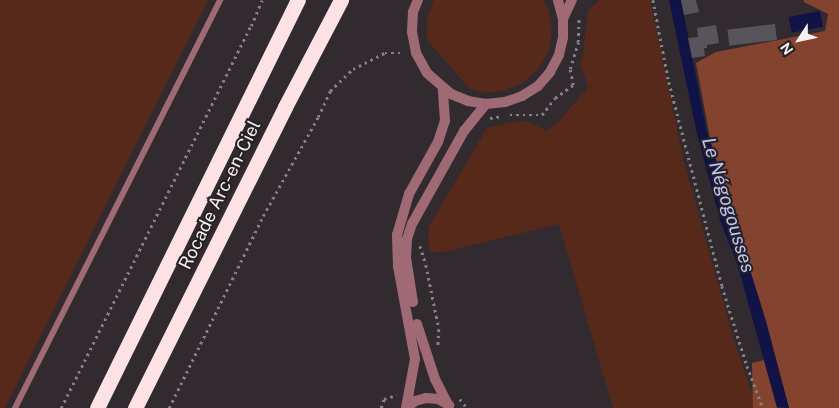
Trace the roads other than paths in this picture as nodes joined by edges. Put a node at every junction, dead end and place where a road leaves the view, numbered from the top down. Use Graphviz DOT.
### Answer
graph roads {
  1 [pos="220,0"];
  2 [pos="298,0"];
  3 [pos="342,0"];
  4 [pos="418,0"];
  5 [pos="558,0"];
  6 [pos="572,0"];
  7 [pos="564,19"];
  8 [pos="443,90"];
  9 [pos="486,104"];
  10 [pos="450,406"];
  11 [pos="15,408"];
  12 [pos="97,408"];
  13 [pos="136,408"];
  14 [pos="407,408"];
  1 -- 11 [label="lane"];
  2 -- 12 [label="highway, Rocade Arc-en-Ciel"];
  3 -- 13 [label="highway, Rocade Arc-en-Ciel"];
  4 -- 8 [label="street"];
  5 -- 7 [label="street"];
  6 -- 7 [label="street"];
  7 -- 9 [label="street"];
  8 -- 9 [label="street"];
  8 -- 14 [label="street"];
  9 -- 10 [label="street"];
  10 -- 14 [label="street"];
}
